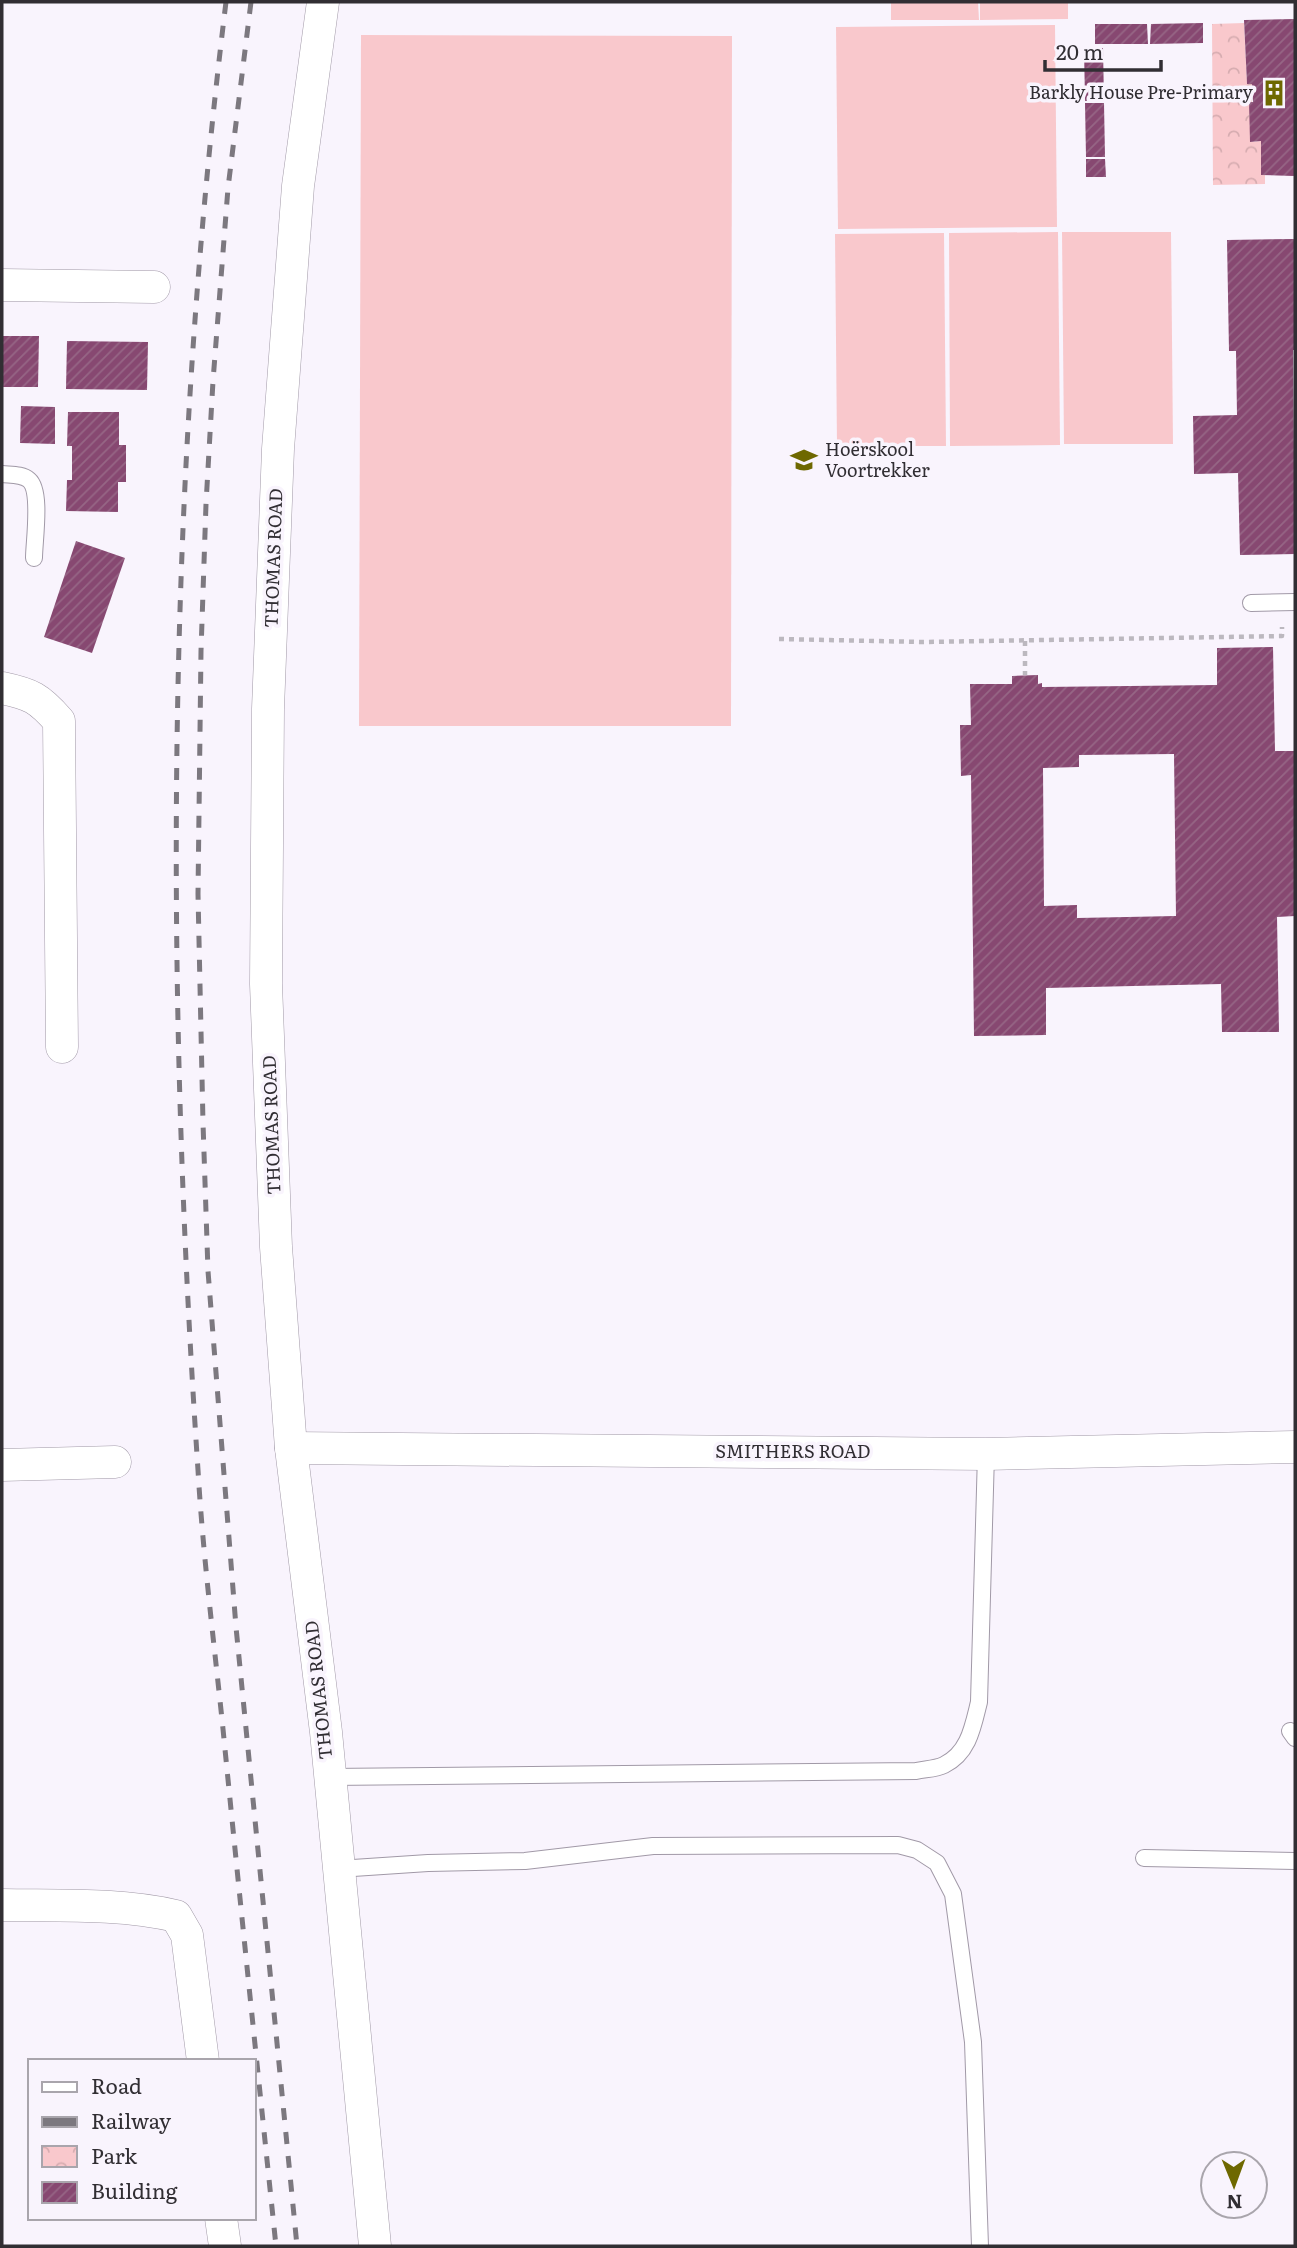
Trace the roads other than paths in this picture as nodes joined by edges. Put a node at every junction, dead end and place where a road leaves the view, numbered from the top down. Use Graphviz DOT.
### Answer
graph roads {
  1 [pos="323,2"];
  2 [pos="2,285"];
  3 [pos="154,287"];
  4 [pos="2,474"];
  5 [pos="34,558"];
  6 [pos="1288,602"];
  7 [pos="1251,603"];
  8 [pos="2,688"];
  9 [pos="62,1047"];
  10 [pos="1295,1447"];
  11 [pos="291,1448"];
  12 [pos="986,1454"];
  13 [pos="115,1462"];
  14 [pos="2,1465"];
  15 [pos="328,1777"];
  16 [pos="1144,1858"];
  17 [pos="1295,1861"];
  18 [pos="338,1869"];
  19 [pos="2,1905"];
  20 [pos="203,2059"];
  21 [pos="221,2220"];
  22 [pos="225,2246"];
  23 [pos="375,2246"];
  24 [pos="980,2246"];
  1 -- 11 [label="street, THOMAS ROAD"];
  2 -- 3 [label="street"];
  4 -- 5 [label="lane"];
  6 -- 7 [label="lane"];
  8 -- 9 [label="street"];
  10 -- 12 [label="street, SMITHERS ROAD"];
  11 -- 12 [label="street, SMITHERS ROAD"];
  11 -- 15 [label="street, THOMAS ROAD"];
  12 -- 15 [label="lane"];
  13 -- 14 [label="street"];
  15 -- 18 [label="street, THOMAS ROAD"];
  16 -- 17 [label="lane"];
  18 -- 23 [label="street, THOMAS ROAD"];
  18 -- 24 [label="lane"];
  19 -- 20 [label="street"];
  21 -- 22 [label="street"];
}
